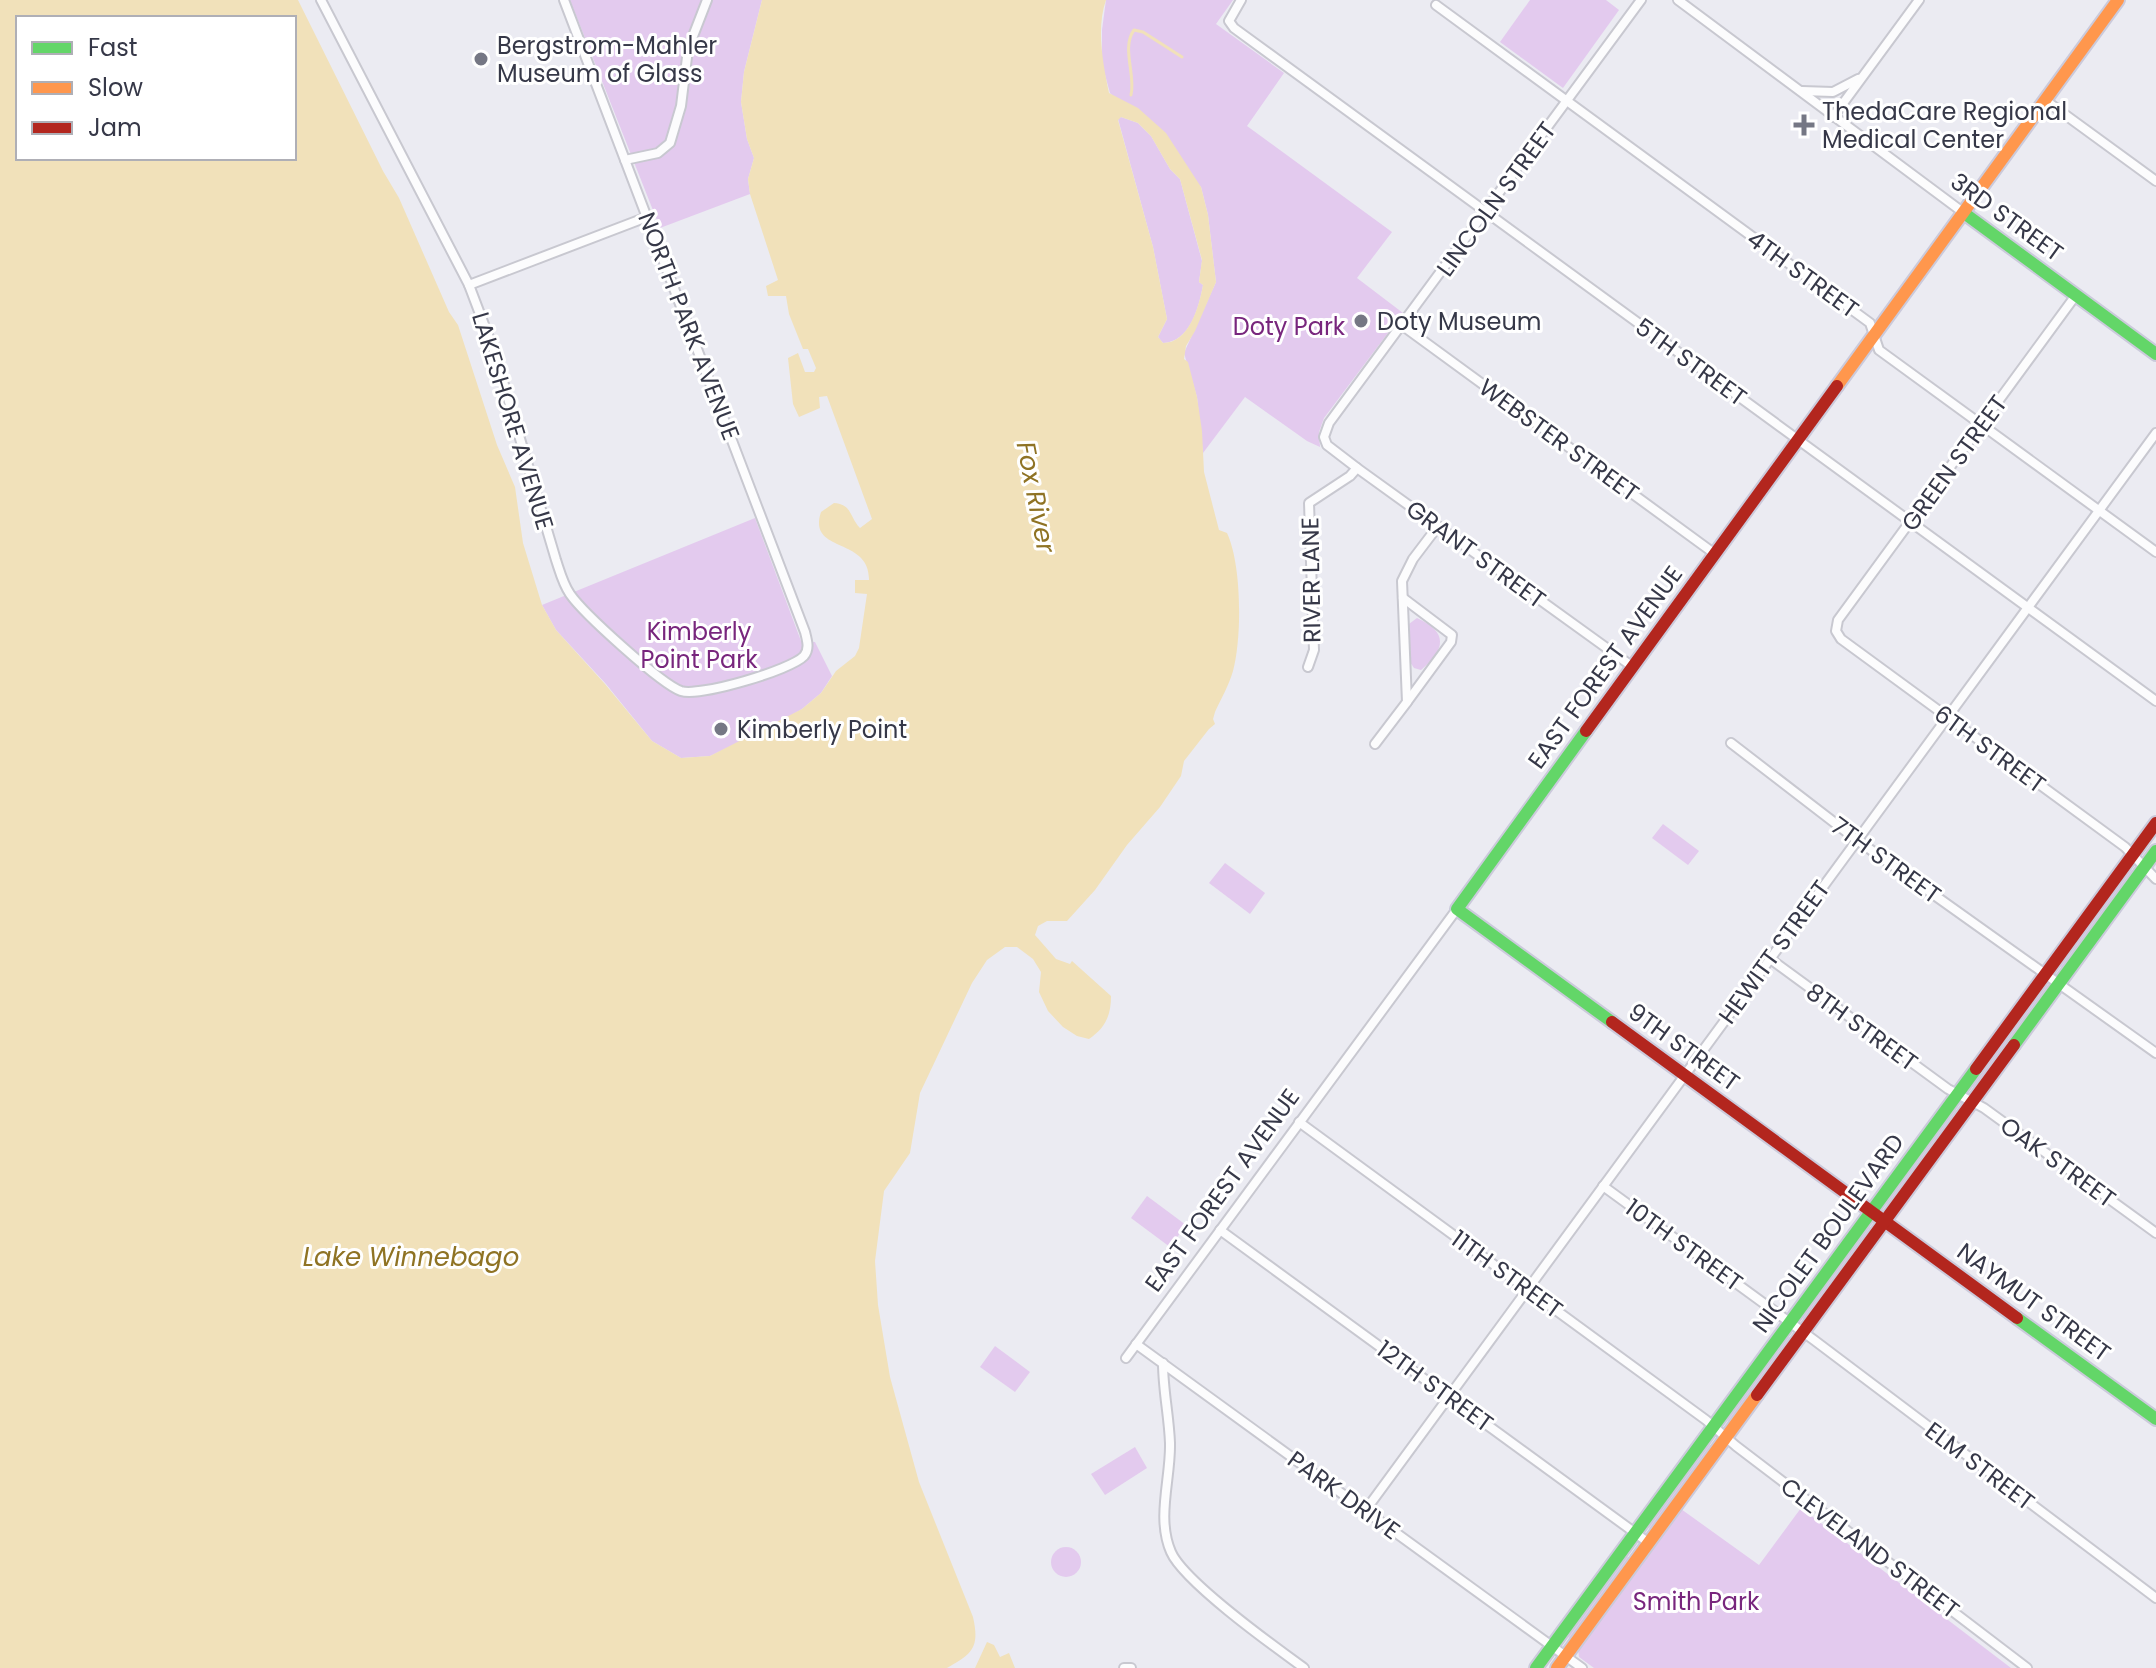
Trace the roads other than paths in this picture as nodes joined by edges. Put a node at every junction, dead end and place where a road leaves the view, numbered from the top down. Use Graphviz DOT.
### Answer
graph roads {
  1 [pos="321,0"];
  2 [pos="564,0"];
  3 [pos="707,0"];
  4 [pos="1241,0"];
  5 [pos="1641,0"];
  6 [pos="1678,0"];
  7 [pos="1919,0"];
  8 [pos="2113,4"];
  9 [pos="1436,5"];
  10 [pos="1865,73"];
  11 [pos="1802,91"];
  12 [pos="1568,100"];
  13 [pos="2045,100"];
  14 [pos="1833,117"];
  15 [pos="625,160"];
  16 [pos="2156,181"];
  17 [pos="1486,212"];
  18 [pos="1964,213"];
  19 [pos="647,217"];
  20 [pos="469,285"];
  21 [pos="2076,295"];
  22 [pos="1403,326"];
  23 [pos="1874,335"];
  24 [pos="2156,354"];
  25 [pos="1981,424"];
  26 [pos="2156,433"];
  27 [pos="1324,437"];
  28 [pos="1798,440"];
  29 [pos="1357,468"];
  30 [pos="2100,511"];
  31 [pos="1911,522"];
  32 [pos="1438,526"];
  33 [pos="2156,552"];
  34 [pos="1715,554"];
  35 [pos="1403,598"];
  36 [pos="2028,608"];
  37 [pos="1836,631"];
  38 [pos="805,653"];
  39 [pos="1308,667"];
  40 [pos="1633,667"];
  41 [pos="2156,701"];
  42 [pos="1407,702"];
  43 [pos="1948,718"];
  44 [pos="1731,743"];
  45 [pos="1375,744"];
  46 [pos="2156,823"];
  47 [pos="1857,840"];
  48 [pos="2156,851"];
  49 [pos="2134,855"];
  50 [pos="2145,866"];
  51 [pos="2156,879"];
  52 [pos="1457,909"];
  53 [pos="1769,958"];
  54 [pos="2044,975"];
  55 [pos="2059,984"];
  56 [pos="2156,1053"];
  57 [pos="1684,1075"];
  58 [pos="1957,1094"];
  59 [pos="1972,1103"];
  60 [pos="1299,1122"];
  61 [pos="1603,1186"];
  62 [pos="1871,1211"];
  63 [pos="1885,1221"];
  64 [pos="1220,1230"];
  65 [pos="2156,1233"];
  66 [pos="1528,1290"];
  67 [pos="1789,1323"];
  68 [pos="1803,1333"];
  69 [pos="1136,1344"];
  70 [pos="1126,1358"];
  71 [pos="1163,1363"];
  72 [pos="1450,1397"];
  73 [pos="2156,1419"];
  74 [pos="1714,1427"];
  75 [pos="1727,1439"];
  76 [pos="1365,1511"];
  77 [pos="1635,1533"];
  78 [pos="1649,1543"];
  79 [pos="2156,1598"];
  80 [pos="1552,1646"];
  81 [pos="1565,1656"];
  82 [pos="1124,1668"];
  83 [pos="1131,1668"];
  84 [pos="1304,1668"];
  85 [pos="1536,1668"];
  86 [pos="1557,1668"];
  87 [pos="1582,1668"];
  88 [pos="2027,1668"];
  1 -- 20 [label="street, LAKESHORE AVENUE"];
  2 -- 15 [label="street, NORTH PARK AVENUE"];
  3 -- 15 [label="street"];
  4 -- 17 [label="street, 5TH STREET"];
  5 -- 12 [label="street, LINCOLN STREET"];
  6 -- 11 [label="street, 3RD STREET"];
  7 -- 10 [label="street"];
  8 -- 13 [label="street, EAST FOREST AVENUE"];
  9 -- 12 [label="street, 4TH STREET"];
  10 -- 11 [label="street"];
  10 -- 14 [label="street"];
  11 -- 14 [label="street, 3RD STREET"];
  12 -- 17 [label="street, LINCOLN STREET"];
  12 -- 23 [label="street, 4TH STREET"];
  13 -- 16 [label="street"];
  13 -- 18 [label="street, EAST FOREST AVENUE"];
  14 -- 18 [label="street, 3RD STREET"];
  15 -- 19 [label="street, NORTH PARK AVENUE"];
  17 -- 22 [label="street, LINCOLN STREET"];
  17 -- 28 [label="street, 5TH STREET"];
  18 -- 21 [label="street, 3RD STREET"];
  18 -- 23 [label="street, EAST FOREST AVENUE"];
  19 -- 20 [label="street"];
  19 -- 38 [label="street, NORTH PARK AVENUE"];
  20 -- 38 [label="street, LAKESHORE AVENUE"];
  21 -- 24 [label="street, 3RD STREET"];
  21 -- 25 [label="street, GREEN STREET"];
  22 -- 27 [label="street, LINCOLN STREET"];
  22 -- 34 [label="street, WEBSTER STREET"];
  23 -- 25 [label="street, 4TH STREET"];
  23 -- 28 [label="street, EAST FOREST AVENUE"];
  25 -- 30 [label="street, 4TH STREET"];
  25 -- 31 [label="street, GREEN STREET"];
  26 -- 30 [label="street, HEWITT STREET"];
  27 -- 29 [label="street, GRANT STREET"];
  28 -- 31 [label="street, 5TH STREET"];
  28 -- 34 [label="street, EAST FOREST AVENUE"];
  29 -- 32 [label="street, GRANT STREET"];
  29 -- 39 [label="street, RIVER LANE"];
  30 -- 33 [label="street, 4TH STREET"];
  30 -- 36 [label="street, HEWITT STREET"];
  31 -- 36 [label="street, 5TH STREET"];
  31 -- 37 [label="street, GREEN STREET"];
  32 -- 35 [label="street"];
  32 -- 40 [label="street, GRANT STREET"];
  34 -- 40 [label="street, EAST FOREST AVENUE"];
  35 -- 42 [label="street"];
  35 -- 42 [label="street"];
  36 -- 41 [label="street, 5TH STREET"];
  36 -- 43 [label="street, HEWITT STREET"];
  37 -- 43 [label="street, 6TH STREET"];
  40 -- 52 [label="street, EAST FOREST AVENUE"];
  42 -- 45 [label="street"];
  43 -- 47 [label="street, HEWITT STREET"];
  43 -- 49 [label="street, 6TH STREET"];
  44 -- 47 [label="street, 7TH STREET"];
  46 -- 49 [label="street, NICOLET BOULEVARD"];
  47 -- 53 [label="street, HEWITT STREET"];
  47 -- 54 [label="street, 7TH STREET"];
  48 -- 50 [label="street, NICOLET BOULEVARD"];
  49 -- 50 [label="street, 6TH STREET"];
  49 -- 54 [label="street, NICOLET BOULEVARD"];
  50 -- 51 [label="street, 6TH STREET"];
  50 -- 55 [label="street, NICOLET BOULEVARD"];
  52 -- 57 [label="street, 9TH STREET"];
  52 -- 60 [label="street, EAST FOREST AVENUE"];
  53 -- 57 [label="street, HEWITT STREET"];
  53 -- 58 [label="street, 8TH STREET"];
  54 -- 55 [label="street, 7TH STREET"];
  54 -- 58 [label="street, NICOLET BOULEVARD"];
  55 -- 56 [label="street, 7TH STREET"];
  55 -- 59 [label="street, NICOLET BOULEVARD"];
  57 -- 61 [label="street, HEWITT STREET"];
  57 -- 62 [label="street, 9TH STREET"];
  58 -- 59 [label="street, OAK STREET"];
  58 -- 62 [label="street, NICOLET BOULEVARD"];
  59 -- 63 [label="street, NICOLET BOULEVARD"];
  59 -- 65 [label="street, OAK STREET"];
  60 -- 64 [label="street, EAST FOREST AVENUE"];
  60 -- 66 [label="street, 11TH STREET"];
  61 -- 66 [label="street, HEWITT STREET"];
  61 -- 67 [label="street, 10TH STREET"];
  62 -- 63 [label="street, 9TH STREET"];
  62 -- 67 [label="street, NICOLET BOULEVARD"];
  63 -- 68 [label="street, NICOLET BOULEVARD"];
  63 -- 73 [label="street, NAYMUT STREET"];
  64 -- 69 [label="street, EAST FOREST AVENUE"];
  64 -- 72 [label="street, 12TH STREET"];
  66 -- 72 [label="street, HEWITT STREET"];
  66 -- 74 [label="street, 11TH STREET"];
  67 -- 68 [label="street, 10TH STREET"];
  67 -- 74 [label="street, NICOLET BOULEVARD"];
  68 -- 75 [label="street, NICOLET BOULEVARD"];
  68 -- 79 [label="street, ELM STREET"];
  69 -- 70 [label="street, EAST FOREST AVENUE"];
  69 -- 71 [label="street, PARK DRIVE"];
  71 -- 76 [label="street, PARK DRIVE"];
  71 -- 84 [label="street"];
  72 -- 76 [label="street, HEWITT STREET"];
  72 -- 77 [label="street, 12TH STREET"];
  74 -- 75 [label="street, CLEVELAND STREET"];
  74 -- 77 [label="street, NICOLET BOULEVARD"];
  75 -- 78 [label="street, NICOLET BOULEVARD"];
  75 -- 88 [label="street, CLEVELAND STREET"];
  76 -- 80 [label="street, PARK DRIVE"];
  77 -- 78 [label="street, 12TH STREET"];
  77 -- 80 [label="street, NICOLET BOULEVARD"];
  78 -- 81 [label="street, NICOLET BOULEVARD"];
  80 -- 81 [label="street, PARK DRIVE"];
  80 -- 85 [label="street, NICOLET BOULEVARD"];
  81 -- 86 [label="street, NICOLET BOULEVARD"];
  81 -- 87 [label="street, PARK DRIVE"];
  82 -- 83 [label="street"];
}
